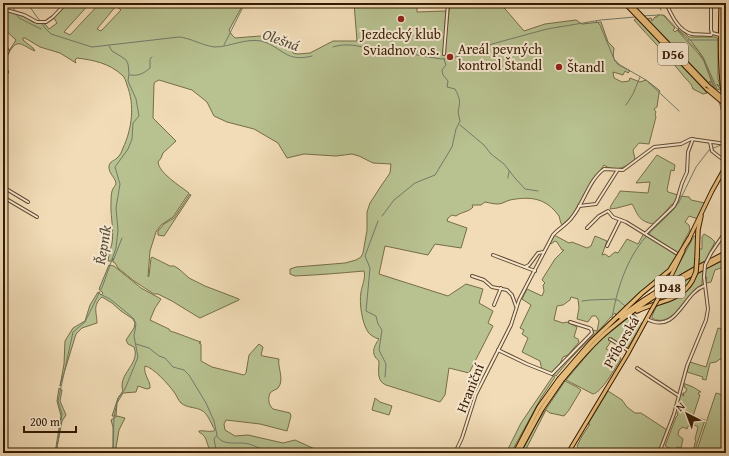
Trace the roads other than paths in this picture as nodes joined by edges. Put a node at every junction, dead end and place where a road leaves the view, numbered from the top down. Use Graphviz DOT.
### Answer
graph roads {
  1 [pos="66,3"];
  2 [pos="448,3"];
  3 [pos="625,3"];
  4 [pos="629,3"];
  5 [pos="666,3"];
  6 [pos="711,3"];
  7 [pos="720,3"];
  8 [pos="3,8"];
  9 [pos="640,16"];
  10 [pos="712,33"];
  11 [pos="720,35"];
  12 [pos="3,45"];
  13 [pos="444,54"];
  14 [pos="3,61"];
  15 [pos="3,68"];
  16 [pos="7,72"];
  17 [pos="721,78"];
  18 [pos="725,78"];
  19 [pos="726,101"];
  20 [pos="726,105"];
  21 [pos="726,113"];
  22 [pos="693,139"];
  23 [pos="710,142"];
  24 [pos="726,144"];
  25 [pos="726,162"];
  26 [pos="726,166"];
  27 [pos="726,169"];
  28 [pos="618,171"];
  29 [pos="3,187"];
  30 [pos="3,197"];
  31 [pos="28,202"];
  32 [pos="579,206"];
  33 [pos="702,216"];
  34 [pos="36,217"];
  35 [pos="620,220"];
  36 [pos="586,228"];
  37 [pos="726,231"];
  38 [pos="648,234"];
  39 [pos="689,239"];
  40 [pos="607,246"];
  41 [pos="544,252"];
  42 [pos="676,253"];
  43 [pos="726,253"];
  44 [pos="493,255"];
  45 [pos="726,256"];
  46 [pos="525,267"];
  47 [pos="535,271"];
  48 [pos="472,276"];
  49 [pos="704,286"];
  50 [pos="501,288"];
  51 [pos="494,305"];
  52 [pos="516,306"];
  53 [pos="647,319"];
  54 [pos="570,322"];
  55 [pos="617,323"];
  56 [pos="602,332"];
  57 [pos="610,339"];
  58 [pos="498,350"];
  59 [pos="629,351"];
  60 [pos="637,368"];
  61 [pos="561,379"];
  62 [pos="679,396"];
  63 [pos="455,453"];
  64 [pos="515,453"];
  65 [pos="518,453"];
  66 [pos="568,453"];
  67 [pos="659,453"];
  1 -- 8 [label="street"];
  2 -- 13 [label="street"];
  3 -- 9 [label="highway, D56"];
  4 -- 9 [label="highway, D56"];
  5 -- 10 [label="street"];
  6 -- 10 [label="street"];
  7 -- 11 [label="main road"];
  9 -- 19 [label="highway, D56, bridge"];
  9 -- 20 [label="highway, D56, bridge"];
  10 -- 11 [label="street"];
  11 -- 17 [label="main road"];
  12 -- 14 [label="street"];
  15 -- 16 [label="street"];
  17 -- 18 [label="street"];
  17 -- 21 [label="main road"];
  22 -- 23 [label="street"];
  22 -- 28 [label="street"];
  22 -- 38 [label="street"];
  23 -- 24 [label="street"];
  23 -- 25 [label="street"];
  26 -- 39 [label="main road, Příborská"];
  27 -- 33 [label="main road, Příborská"];
  28 -- 32 [label="street"];
  28 -- 32 [label="street"];
  29 -- 31 [label="street"];
  30 -- 34 [label="street"];
  32 -- 41 [label="street"];
  33 -- 39 [label="main road, Příborská"];
  33 -- 55 [label="highway, bridge"];
  35 -- 36 [label="street"];
  35 -- 38 [label="street"];
  35 -- 40 [label="street"];
  37 -- 49 [label="street, bridge"];
  38 -- 42 [label="street"];
  39 -- 53 [label="main road, Příborská, bridge"];
  39 -- 56 [label="highway"];
  41 -- 46 [label="street"];
  41 -- 47 [label="street, Hraniční"];
  43 -- 56 [label="highway, D48"];
  44 -- 46 [label="street"];
  45 -- 55 [label="highway, D48"];
  46 -- 47 [label="street"];
  47 -- 52 [label="street, Hraniční"];
  48 -- 50 [label="street"];
  49 -- 53 [label="street"];
  49 -- 62 [label="street"];
  50 -- 51 [label="street"];
  50 -- 52 [label="street"];
  52 -- 58 [label="street, Hraniční"];
  53 -- 59 [label="main road, Příborská"];
  54 -- 58 [label="street"];
  55 -- 61 [label="highway, D48"];
  56 -- 61 [label="highway, D48"];
  57 -- 59 [label="street"];
  58 -- 63 [label="street, Hraniční"];
  59 -- 66 [label="main road, Příborská"];
  60 -- 62 [label="street"];
  61 -- 64 [label="highway, D48"];
  61 -- 65 [label="highway, D48"];
  62 -- 67 [label="street"];
}
